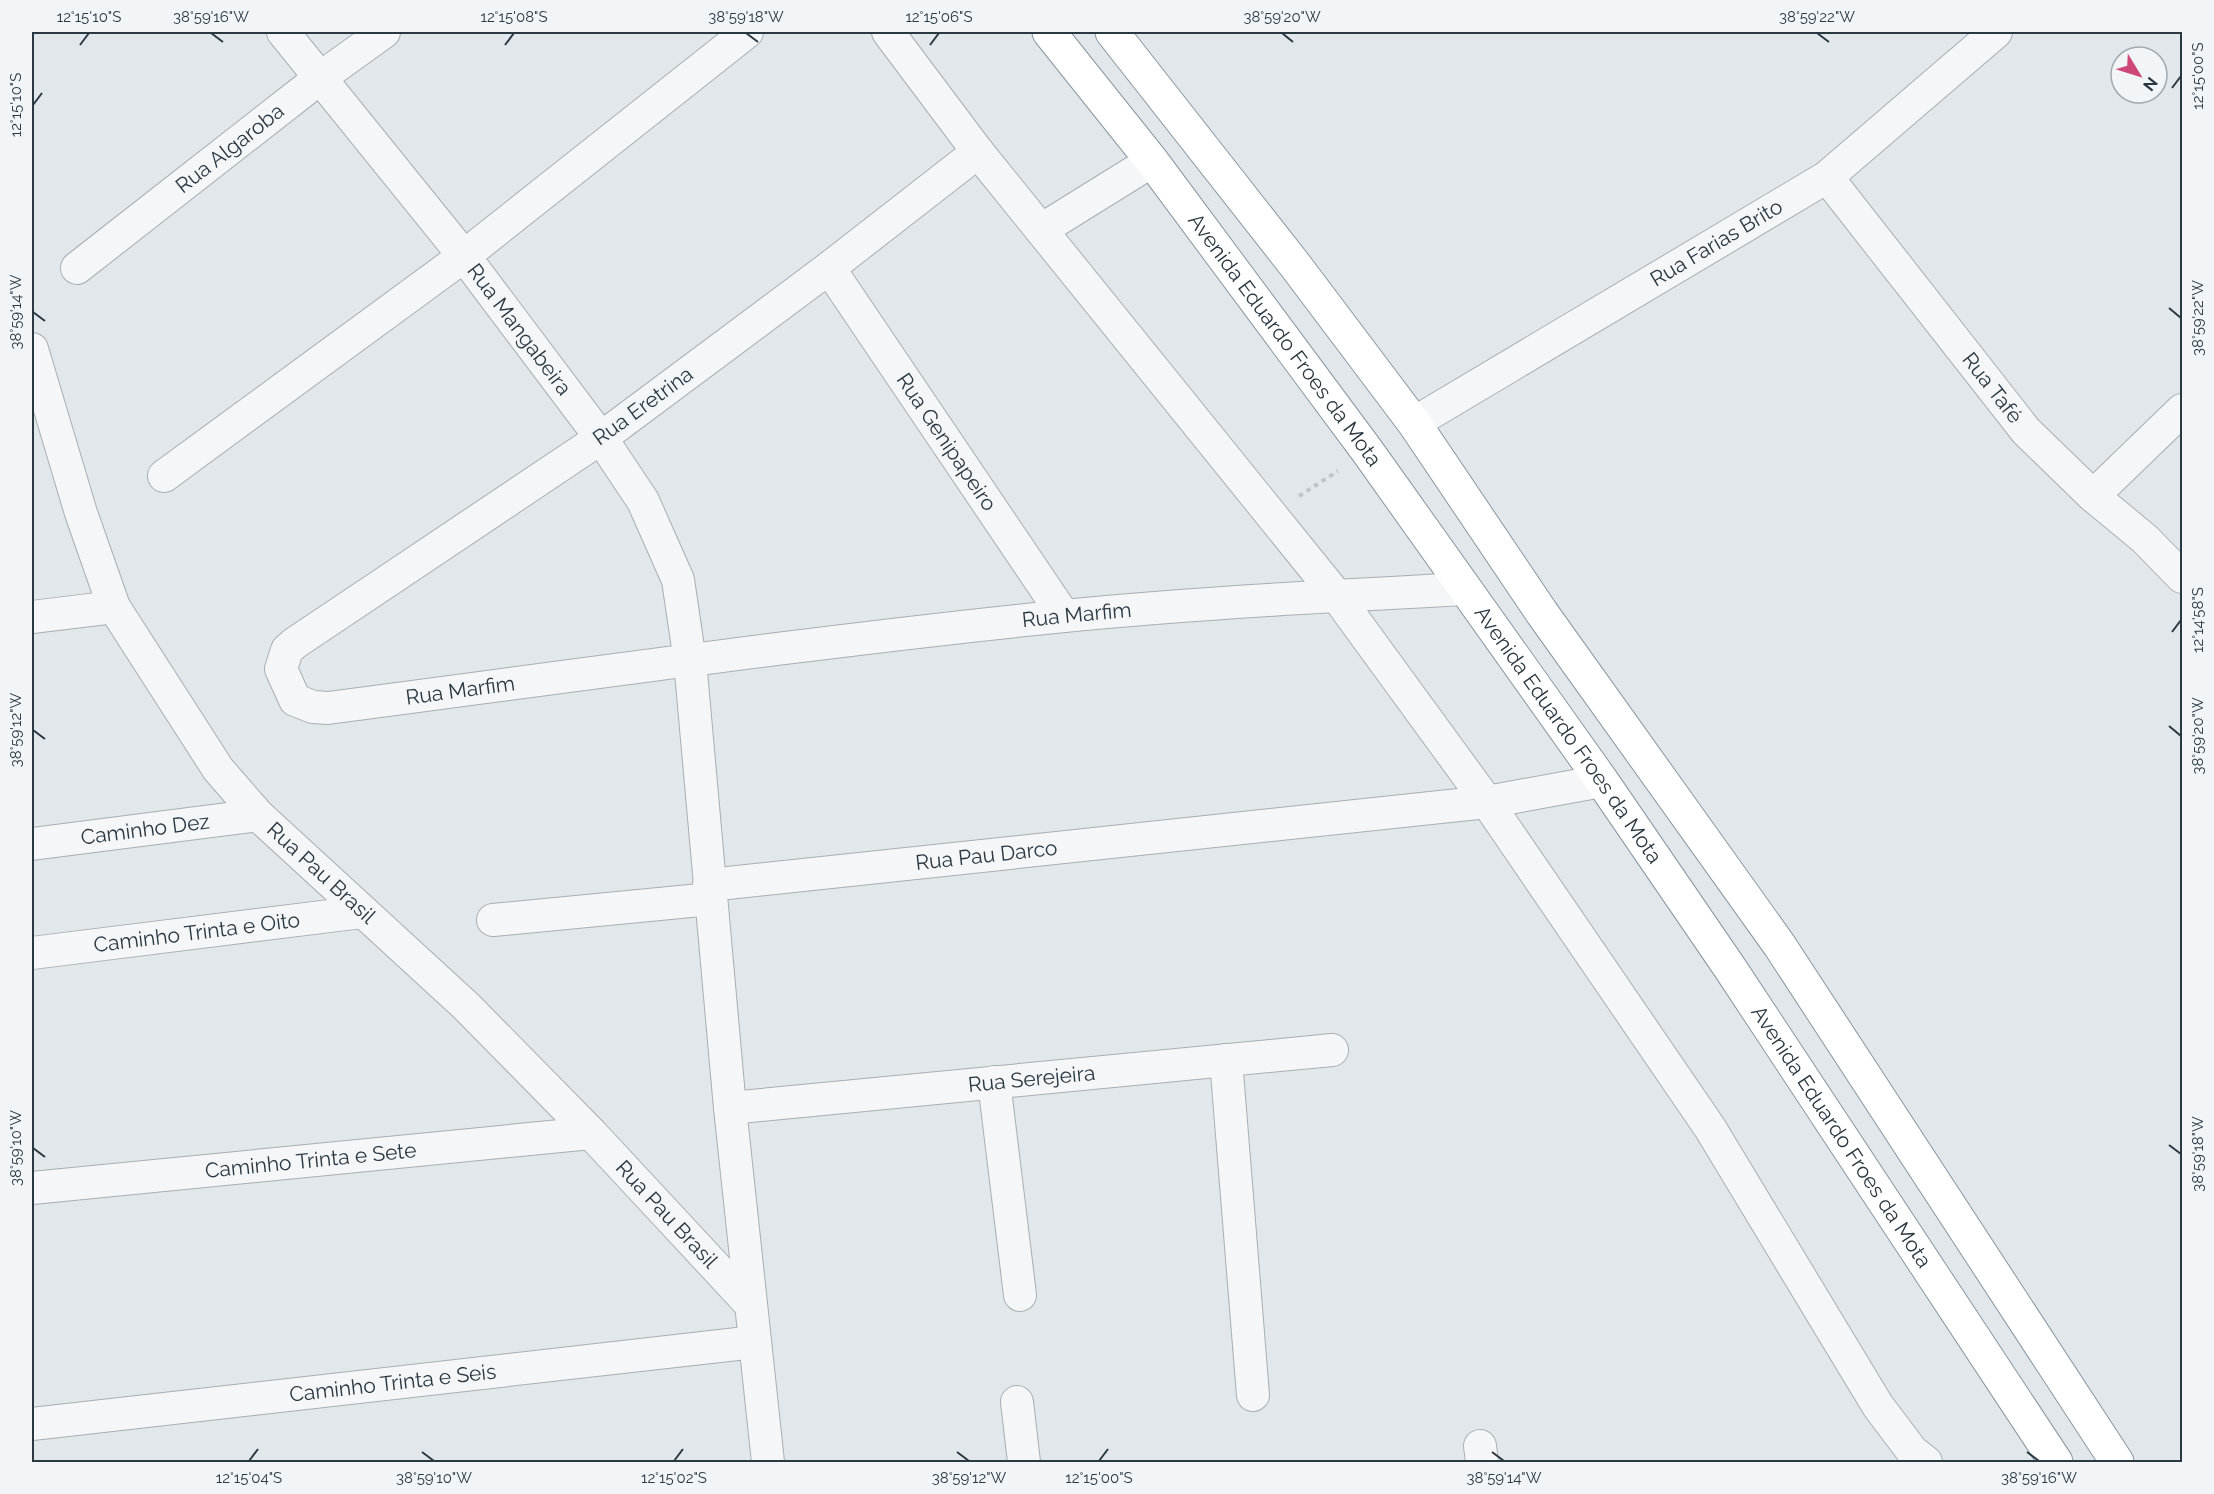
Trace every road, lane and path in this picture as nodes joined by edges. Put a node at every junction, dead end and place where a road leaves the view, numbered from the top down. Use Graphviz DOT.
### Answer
graph roads {
  1 [pos="283,32"];
  2 [pos="384,32"];
  3 [pos="747,32"];
  4 [pos="888,32"];
  5 [pos="1049,32"];
  6 [pos="1112,32"];
  7 [pos="1996,32"];
  8 [pos="320,78"];
  9 [pos="978,152"];
  10 [pos="1152,161"];
  11 [pos="1827,177"];
  12 [pos="1041,230"];
  13 [pos="464,256"];
  14 [pos="77,268"];
  15 [pos="829,268"];
  16 [pos="32,349"];
  17 [pos="2182,410"];
  18 [pos="41,416"];
  19 [pos="1414,423"];
  20 [pos="602,438"];
  21 [pos="164,476"];
  22 [pos="2093,496"];
  23 [pos="2182,577"];
  24 [pos="1465,589"];
  25 [pos="1336,596"];
  26 [pos="114,607"];
  27 [pos="1064,616"];
  28 [pos="32,617"];
  29 [pos="295,643"];
  30 [pos="690,661"];
  31 [pos="1602,781"];
  32 [pos="1487,802"];
  33 [pos="258,815"];
  34 [pos="32,843"];
  35 [pos="710,892"];
  36 [pos="362,912"];
  37 [pos="493,920"];
  38 [pos="32,953"];
  39 [pos="1332,1050"];
  40 [pos="1226,1060"];
  41 [pos="994,1082"];
  42 [pos="730,1108"];
  43 [pos="591,1133"];
  44 [pos="32,1188"];
  45 [pos="1020,1295"];
  46 [pos="751,1305"];
  47 [pos="755,1342"];
  48 [pos="1253,1395"];
  49 [pos="1017,1402"];
  50 [pos="32,1424"];
  51 [pos="768,1462"];
  52 [pos="1024,1462"];
  53 [pos="1926,1462"];
  54 [pos="2056,1462"];
  55 [pos="2117,1462"];
  1 -- 8 [label="street, Rua Mangabeira"];
  2 -- 8 [label="street, Rua Algaroba"];
  3 -- 13 [label="street"];
  4 -- 9 [label="street"];
  5 -- 10 [label="highway, Avenida Eduardo Froes da Mota"];
  6 -- 19 [label="highway"];
  7 -- 11 [label="street, Rua Farias Brito"];
  8 -- 13 [label="street, Rua Mangabeira"];
  8 -- 14 [label="street, Rua Algaroba"];
  9 -- 12 [label="street"];
  9 -- 15 [label="street, Rua Eretrina"];
  10 -- 12 [label="street"];
  10 -- 24 [label="highway, Avenida Eduardo Froes da Mota"];
  11 -- 19 [label="street, Rua Farias Brito"];
  11 -- 22 [label="street, Rua Tafé"];
  12 -- 25 [label="street"];
  13 -- 20 [label="street, Rua Mangabeira"];
  13 -- 21 [label="street"];
  15 -- 20 [label="street, Rua Eretrina"];
  15 -- 27 [label="street, Rua Genipapeiro"];
  16 -- 18 [label="street, Rua Pau Brasil"];
  17 -- 22 [label="street"];
  18 -- 26 [label="street, Rua Pau Brasil"];
  19 -- 55 [label="highway"];
  20 -- 29 [label="street, Rua Eretrina"];
  20 -- 30 [label="street, Rua Mangabeira"];
  22 -- 23 [label="street, Rua Tafé"];
  24 -- 25 [label="street, Rua Marfim"];
  24 -- 31 [label="highway, Avenida Eduardo Froes da Mota"];
  25 -- 27 [label="street, Rua Marfim"];
  25 -- 32 [label="street"];
  26 -- 28 [label="street"];
  26 -- 33 [label="street, Rua Pau Brasil"];
  27 -- 30 [label="street, Rua Marfim"];
  29 -- 30 [label="street, Rua Marfim"];
  30 -- 35 [label="street"];
  31 -- 32 [label="street, Rua Pau Darco"];
  31 -- 54 [label="highway, Avenida Eduardo Froes da Mota"];
  32 -- 35 [label="street, Rua Pau Darco"];
  32 -- 53 [label="street"];
  33 -- 34 [label="street, Caminho Dez"];
  33 -- 36 [label="street, Rua Pau Brasil"];
  35 -- 37 [label="street, Rua Pau Darco"];
  35 -- 42 [label="street"];
  36 -- 38 [label="street, Caminho Trinta e Oito"];
  36 -- 43 [label="street, Rua Pau Brasil"];
  39 -- 40 [label="street, Rua Serejeira"];
  40 -- 41 [label="street, Rua Serejeira"];
  40 -- 48 [label="street"];
  41 -- 42 [label="street, Rua Serejeira"];
  41 -- 45 [label="street"];
  42 -- 46 [label="street, Rua Pau Brasil"];
  43 -- 44 [label="street, Caminho Trinta e Sete"];
  43 -- 46 [label="street, Rua Pau Brasil"];
  46 -- 47 [label="street, Rua Pau Brasil"];
  47 -- 50 [label="street, Caminho Trinta e Seis"];
  47 -- 51 [label="street, Rua Pau Brasil"];
  49 -- 52 [label="street"];
}
